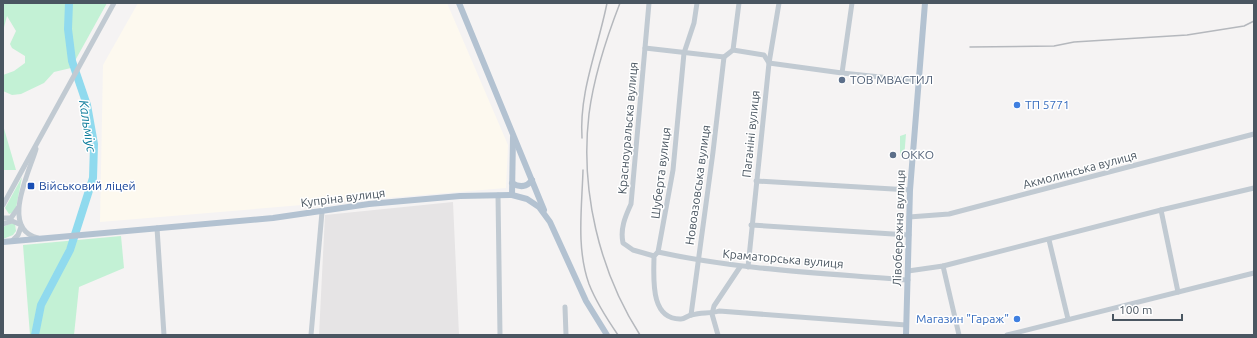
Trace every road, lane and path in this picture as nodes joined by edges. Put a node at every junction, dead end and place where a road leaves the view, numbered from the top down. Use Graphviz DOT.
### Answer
graph roads {
  1 [pos="114,3"];
  2 [pos="459,3"];
  3 [pos="649,3"];
  4 [pos="697,3"];
  5 [pos="739,3"];
  6 [pos="779,3"];
  7 [pos="852,3"];
  8 [pos="925,3"];
  9 [pos="645,48"];
  10 [pos="733,50"];
  11 [pos="684,53"];
  12 [pos="724,57"];
  13 [pos="769,63"];
  14 [pos="842,73"];
  15 [pos="919,80"];
  16 [pos="513,134"];
  17 [pos="1254,134"];
  18 [pos="40,138"];
  19 [pos="532,180"];
  20 [pos="756,181"];
  21 [pos="512,183"];
  22 [pos="1254,188"];
  23 [pos="910,190"];
  24 [pos="498,195"];
  25 [pos="512,195"];
  26 [pos="3,205"];
  27 [pos="18,208"];
  28 [pos="1160,210"];
  29 [pos="322,212"];
  30 [pos="909,217"];
  31 [pos="3,218"];
  32 [pos="550,222"];
  33 [pos="3,224"];
  34 [pos="20,225"];
  35 [pos="751,225"];
  36 [pos="157,228"];
  37 [pos="909,235"];
  38 [pos="43,238"];
  39 [pos="1050,240"];
  40 [pos="12,241"];
  41 [pos="3,242"];
  42 [pos="656,254"];
  43 [pos="698,261"];
  44 [pos="943,266"];
  45 [pos="740,267"];
  46 [pos="748,267"];
  47 [pos="908,271"];
  48 [pos="1254,273"];
  49 [pos="908,280"];
  50 [pos="1178,292"];
  51 [pos="565,307"];
  52 [pos="712,314"];
  53 [pos="691,315"];
  54 [pos="1068,319"];
  55 [pos="906,325"];
  56 [pos="1034,328"];
  57 [pos="164,335"];
  58 [pos="311,335"];
  59 [pos="500,335"];
  60 [pos="566,335"];
  61 [pos="607,335"];
  62 [pos="718,335"];
  63 [pos="906,335"];
  64 [pos="959,335"];
  65 [pos="1007,335"];
  66 [pos="1036,335"];
  1 -- 18 [label="street"];
  2 -- 16 [label="main road"];
  3 -- 9 [label="street, Красноуральска вулиця"];
  4 -- 11 [label="street, Шуберта вулиця"];
  5 -- 10 [label="street"];
  6 -- 13 [label="street, Паганіні вулиця"];
  7 -- 14 [label="street"];
  8 -- 15 [label="main road, Лівобережна вулиця"];
  9 -- 11 [label="street"];
  9 -- 42 [label="street, Красноуральска вулиця"];
  10 -- 12 [label="street"];
  10 -- 13 [label="street"];
  11 -- 12 [label="street"];
  11 -- 42 [label="street, Шуберта вулиця"];
  12 -- 43 [label="street, Новоазовська вулиця"];
  13 -- 14 [label="street"];
  13 -- 20 [label="street, Паганіні вулиця"];
  14 -- 15 [label="street"];
  15 -- 23 [label="main road, Лівобережна вулиця"];
  16 -- 19 [label="main road"];
  16 -- 21 [label="main road"];
  17 -- 30 [label="street, Акмолинська вулиця"];
  18 -- 26 [label="street"];
  18 -- 27 [label="street"];
  19 -- 21 [label="main road"];
  19 -- 32 [label="main road"];
  20 -- 23 [label="street"];
  20 -- 35 [label="street, Паганіні вулиця"];
  21 -- 25 [label="main road"];
  22 -- 28 [label="street"];
  23 -- 30 [label="main road, Лівобережна вулиця"];
  24 -- 25 [label="main road, Купріна вулиця"];
  24 -- 29 [label="main road, Купріна вулиця"];
  24 -- 59 [label="street"];
  25 -- 32 [label="main road, Купріна вулиця"];
  27 -- 31 [label="street"];
  27 -- 34 [label="street"];
  28 -- 39 [label="street"];
  28 -- 50 [label="street"];
  29 -- 36 [label="main road, Купріна вулиця"];
  29 -- 58 [label="street"];
  30 -- 37 [label="main road, Лівобережна вулиця"];
  32 -- 61 [label="main road, Купріна вулиця"];
  33 -- 34 [label="street"];
  34 -- 38 [label="street"];
  34 -- 40 [label="street"];
  35 -- 37 [label="street"];
  35 -- 46 [label="street, Паганіні вулиця"];
  36 -- 38 [label="main road, Купріна вулиця"];
  36 -- 57 [label="street"];
  37 -- 47 [label="main road, Лівобережна вулиця"];
  38 -- 40 [label="main road, Купріна вулиця"];
  39 -- 44 [label="street"];
  39 -- 54 [label="street"];
  40 -- 41 [label="main road, Купріна вулиця"];
  42 -- 43 [label="street, Краматорська вулиця"];
  42 -- 53 [label="street, Шуберта вулиця"];
  43 -- 45 [label="street, Краматорська вулиця"];
  43 -- 53 [label="street, Новоазовська вулиця"];
  44 -- 47 [label="street"];
  44 -- 64 [label="street"];
  45 -- 46 [label="street, Краматорська вулиця"];
  45 -- 52 [label="street"];
  46 -- 49 [label="street, Краматорська вулиця"];
  47 -- 49 [label="main road, Лівобережна вулиця"];
  48 -- 50 [label="street"];
  49 -- 55 [label="main road, Лівобережна вулиця"];
  50 -- 54 [label="street"];
  51 -- 60 [label="street"];
  52 -- 53 [label="street, Шуберта вулиця"];
  52 -- 55 [label="street, Шуберта вулиця"];
  52 -- 62 [label="street"];
  54 -- 56 [label="street"];
  55 -- 63 [label="main road, Лівобережна вулиця"];
  56 -- 65 [label="street"];
  56 -- 66 [label="street"];
}
